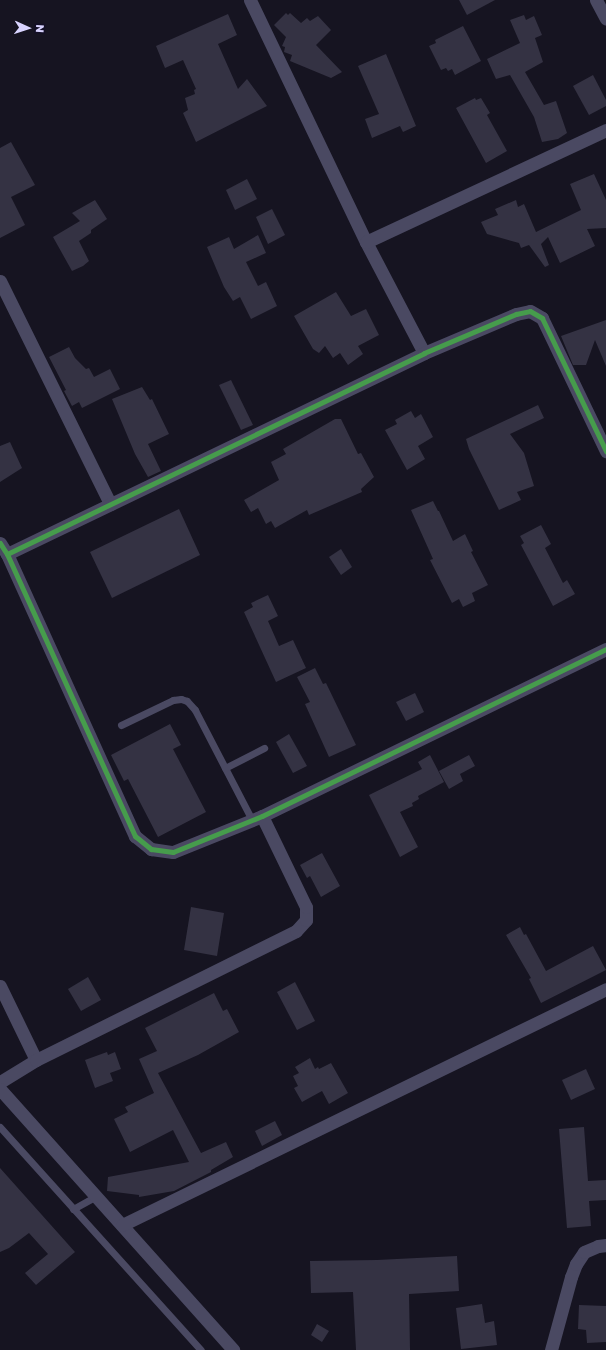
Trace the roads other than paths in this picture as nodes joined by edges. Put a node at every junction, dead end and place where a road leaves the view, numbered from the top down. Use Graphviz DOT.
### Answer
graph roads {
  1 [pos="250,0"];
  2 [pos="596,0"];
  3 [pos="606,19"];
  4 [pos="606,130"];
  5 [pos="366,242"];
  6 [pos="0,281"];
  7 [pos="424,353"];
  8 [pos="606,451"];
  9 [pos="110,504"];
  10 [pos="0,542"];
  11 [pos="7,554"];
  12 [pos="606,649"];
  13 [pos="121,725"];
  14 [pos="264,748"];
  15 [pos="225,768"];
  16 [pos="257,818"];
  17 [pos="0,986"];
  18 [pos="606,989"];
  19 [pos="36,1060"];
  20 [pos="0,1082"];
  21 [pos="0,1089"];
  22 [pos="0,1127"];
  23 [pos="96,1196"];
  24 [pos="73,1209"];
  25 [pos="122,1225"];
  26 [pos="606,1245"];
  27 [pos="200,1350"];
  28 [pos="233,1350"];
  29 [pos="551,1350"];
  1 -- 5 [label="street"];
  2 -- 3 [label="street"];
  4 -- 5 [label="street"];
  5 -- 7 [label="street"];
  6 -- 9 [label="street"];
  7 -- 8 [label="street"];
  7 -- 9 [label="street"];
  9 -- 11 [label="street"];
  10 -- 11 [label="street"];
  11 -- 16 [label="street"];
  12 -- 16 [label="street"];
  13 -- 15 [label="lane"];
  14 -- 15 [label="lane"];
  15 -- 16 [label="lane"];
  16 -- 19 [label="street"];
  17 -- 19 [label="street"];
  18 -- 25 [label="street"];
  19 -- 20 [label="street"];
  21 -- 23 [label="street"];
  22 -- 24 [label="lane"];
  23 -- 24 [label="lane"];
  23 -- 25 [label="street"];
  24 -- 27 [label="lane"];
  25 -- 28 [label="street"];
  26 -- 29 [label="street"];
}
